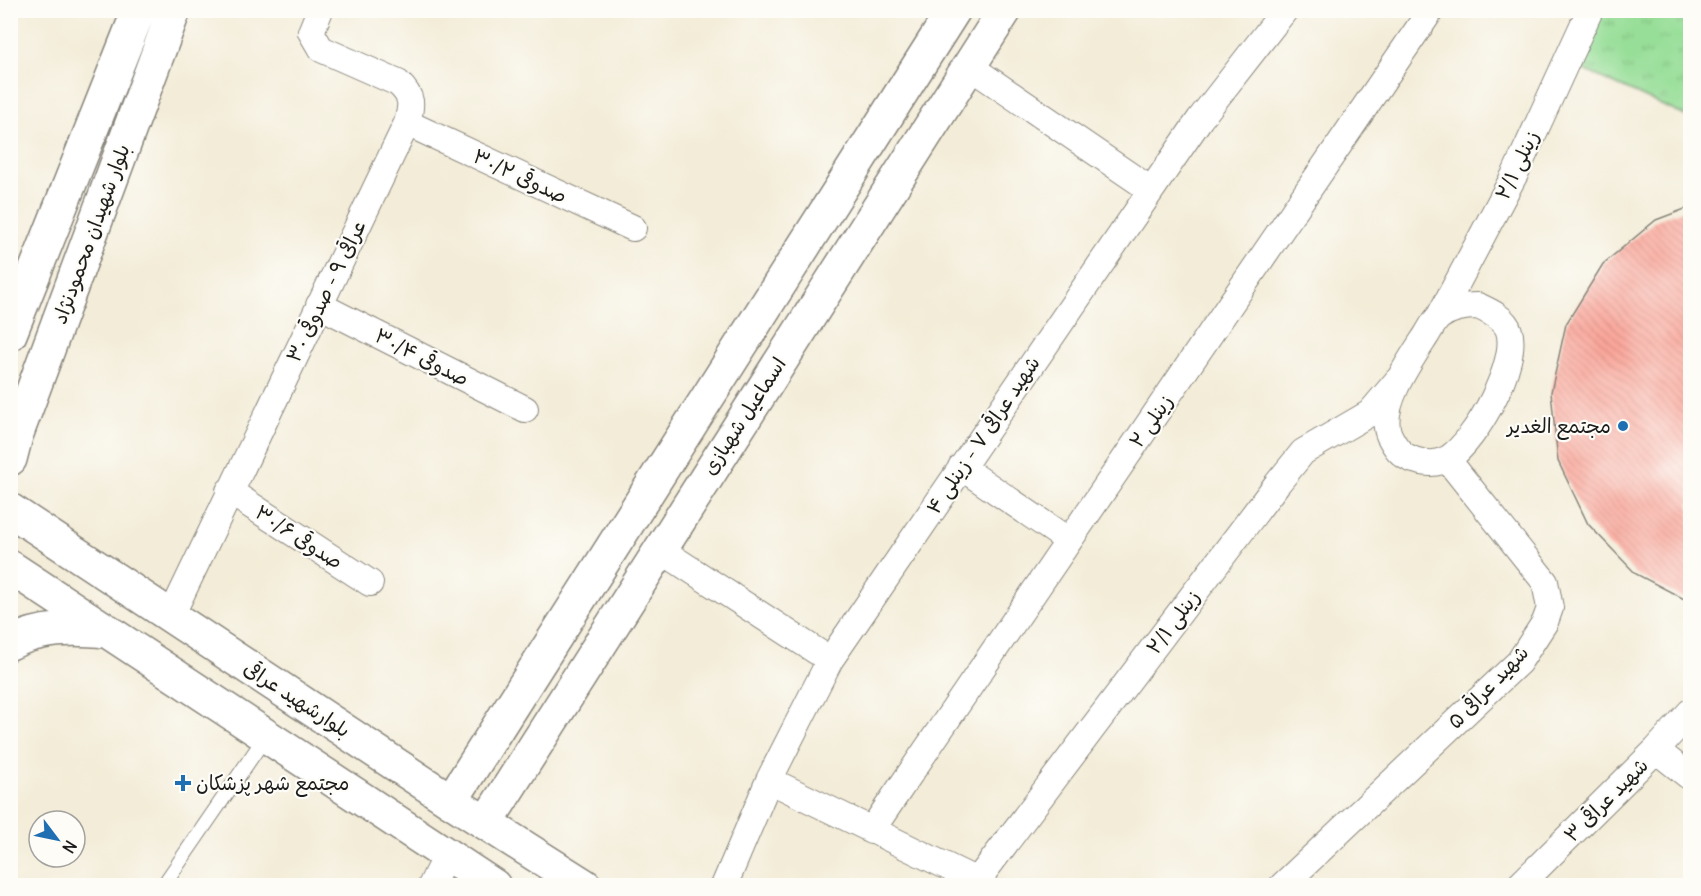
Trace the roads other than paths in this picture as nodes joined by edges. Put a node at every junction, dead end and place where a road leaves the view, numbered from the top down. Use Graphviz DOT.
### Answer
graph roads {
  1 [pos="139,10"];
  2 [pos="174,10"];
  3 [pos="320,10"];
  4 [pos="954,10"];
  5 [pos="1005,10"];
  6 [pos="1285,10"];
  7 [pos="1431,10"];
  8 [pos="1590,10"];
  9 [pos="969,66"];
  10 [pos="407,123"];
  11 [pos="1151,190"];
  12 [pos="633,228"];
  13 [pos="319,305"];
  14 [pos="1439,317"];
  15 [pos="10,334"];
  16 [pos="1398,380"];
  17 [pos="525,409"];
  18 [pos="10,459"];
  19 [pos="1447,459"];
  20 [pos="962,467"];
  21 [pos="229,491"];
  22 [pos="10,510"];
  23 [pos="1069,541"];
  24 [pos="659,549"];
  25 [pos="10,567"];
  26 [pos="370,583"];
  27 [pos="171,615"];
  28 [pos="108,631"];
  29 [pos="10,643"];
  30 [pos="830,660"];
  31 [pos="1690,712"];
  32 [pos="266,736"];
  33 [pos="1656,750"];
  34 [pos="1690,777"];
  35 [pos="769,780"];
  36 [pos="451,801"];
  37 [pos="486,824"];
  38 [pos="871,831"];
  39 [pos="446,855"];
  40 [pos="981,883"];
  41 [pos="163,885"];
  42 [pos="431,885"];
  43 [pos="494,885"];
  44 [pos="585,885"];
  45 [pos="724,885"];
  46 [pos="1282,885"];
  47 [pos="1519,885"];
  1 -- 15 [label="main road, بلوار شهیدان محمودنژاد"];
  2 -- 18 [label="main road, بلوار شهیدان محمودنژاد"];
  3 -- 10 [label="street, عراقی ۹ - صدوقی ۳۰"];
  4 -- 36 [label="main road, اسماعیل شهبازی"];
  5 -- 9 [label="main road, اسماعیل شهبازی"];
  6 -- 11 [label="street, شهید عراقی ۷ - زینلی ۴"];
  7 -- 23 [label="street, زینلی ۲"];
  8 -- 14 [label="street, زینلی ۲/۱"];
  9 -- 11 [label="street"];
  9 -- 24 [label="main road, اسماعیل شهبازی"];
  10 -- 12 [label="street, صدوقی ۳۰/۲"];
  10 -- 13 [label="street, عراقی ۹ - صدوقی ۳۰"];
  11 -- 20 [label="street, شهید عراقی ۷ - زینلی ۴"];
  13 -- 17 [label="street, صدوقی ۳۰/۴"];
  13 -- 21 [label="street, عراقی ۹ - صدوقی ۳۰"];
  14 -- 16 [label="street, زینلی ۲/۱"];
  14 -- 19 [label="street"];
  16 -- 19 [label="street"];
  16 -- 40 [label="street, زینلی ۲/۱"];
  19 -- 46 [label="street, شهید عراقی ۵"];
  20 -- 23 [label="street"];
  20 -- 30 [label="street, شهید عراقی ۷ - زینلی ۴"];
  21 -- 26 [label="street, صدوقی ۳۰/۶"];
  21 -- 27 [label="street, عراقی ۹ - صدوقی ۳۰"];
  22 -- 27 [label="main road, بلوارشهید عراقی"];
  23 -- 38 [label="street, زینلی ۲"];
  24 -- 30 [label="street"];
  24 -- 37 [label="main road, اسماعیل شهبازی"];
  25 -- 28 [label="main road"];
  27 -- 36 [label="main road, بلوارشهید عراقی"];
  28 -- 29 [label="main road"];
  28 -- 32 [label="main road"];
  30 -- 35 [label="street, شهید عراقی ۷ - زینلی ۴"];
  31 -- 33 [label="street, شهید عراقی ۳"];
  32 -- 39 [label="main road"];
  32 -- 41 [label="lane"];
  33 -- 34 [label="street"];
  33 -- 47 [label="street, شهید عراقی ۳"];
  35 -- 38 [label="street"];
  35 -- 45 [label="street, شهید عراقی ۷ - زینلی ۴"];
  36 -- 37 [label="main road, بلوارشهید عراقی"];
  37 -- 44 [label="main road, بلوارشهید عراقی"];
  38 -- 40 [label="street"];
  39 -- 42 [label="street"];
  39 -- 43 [label="main road"];
}
